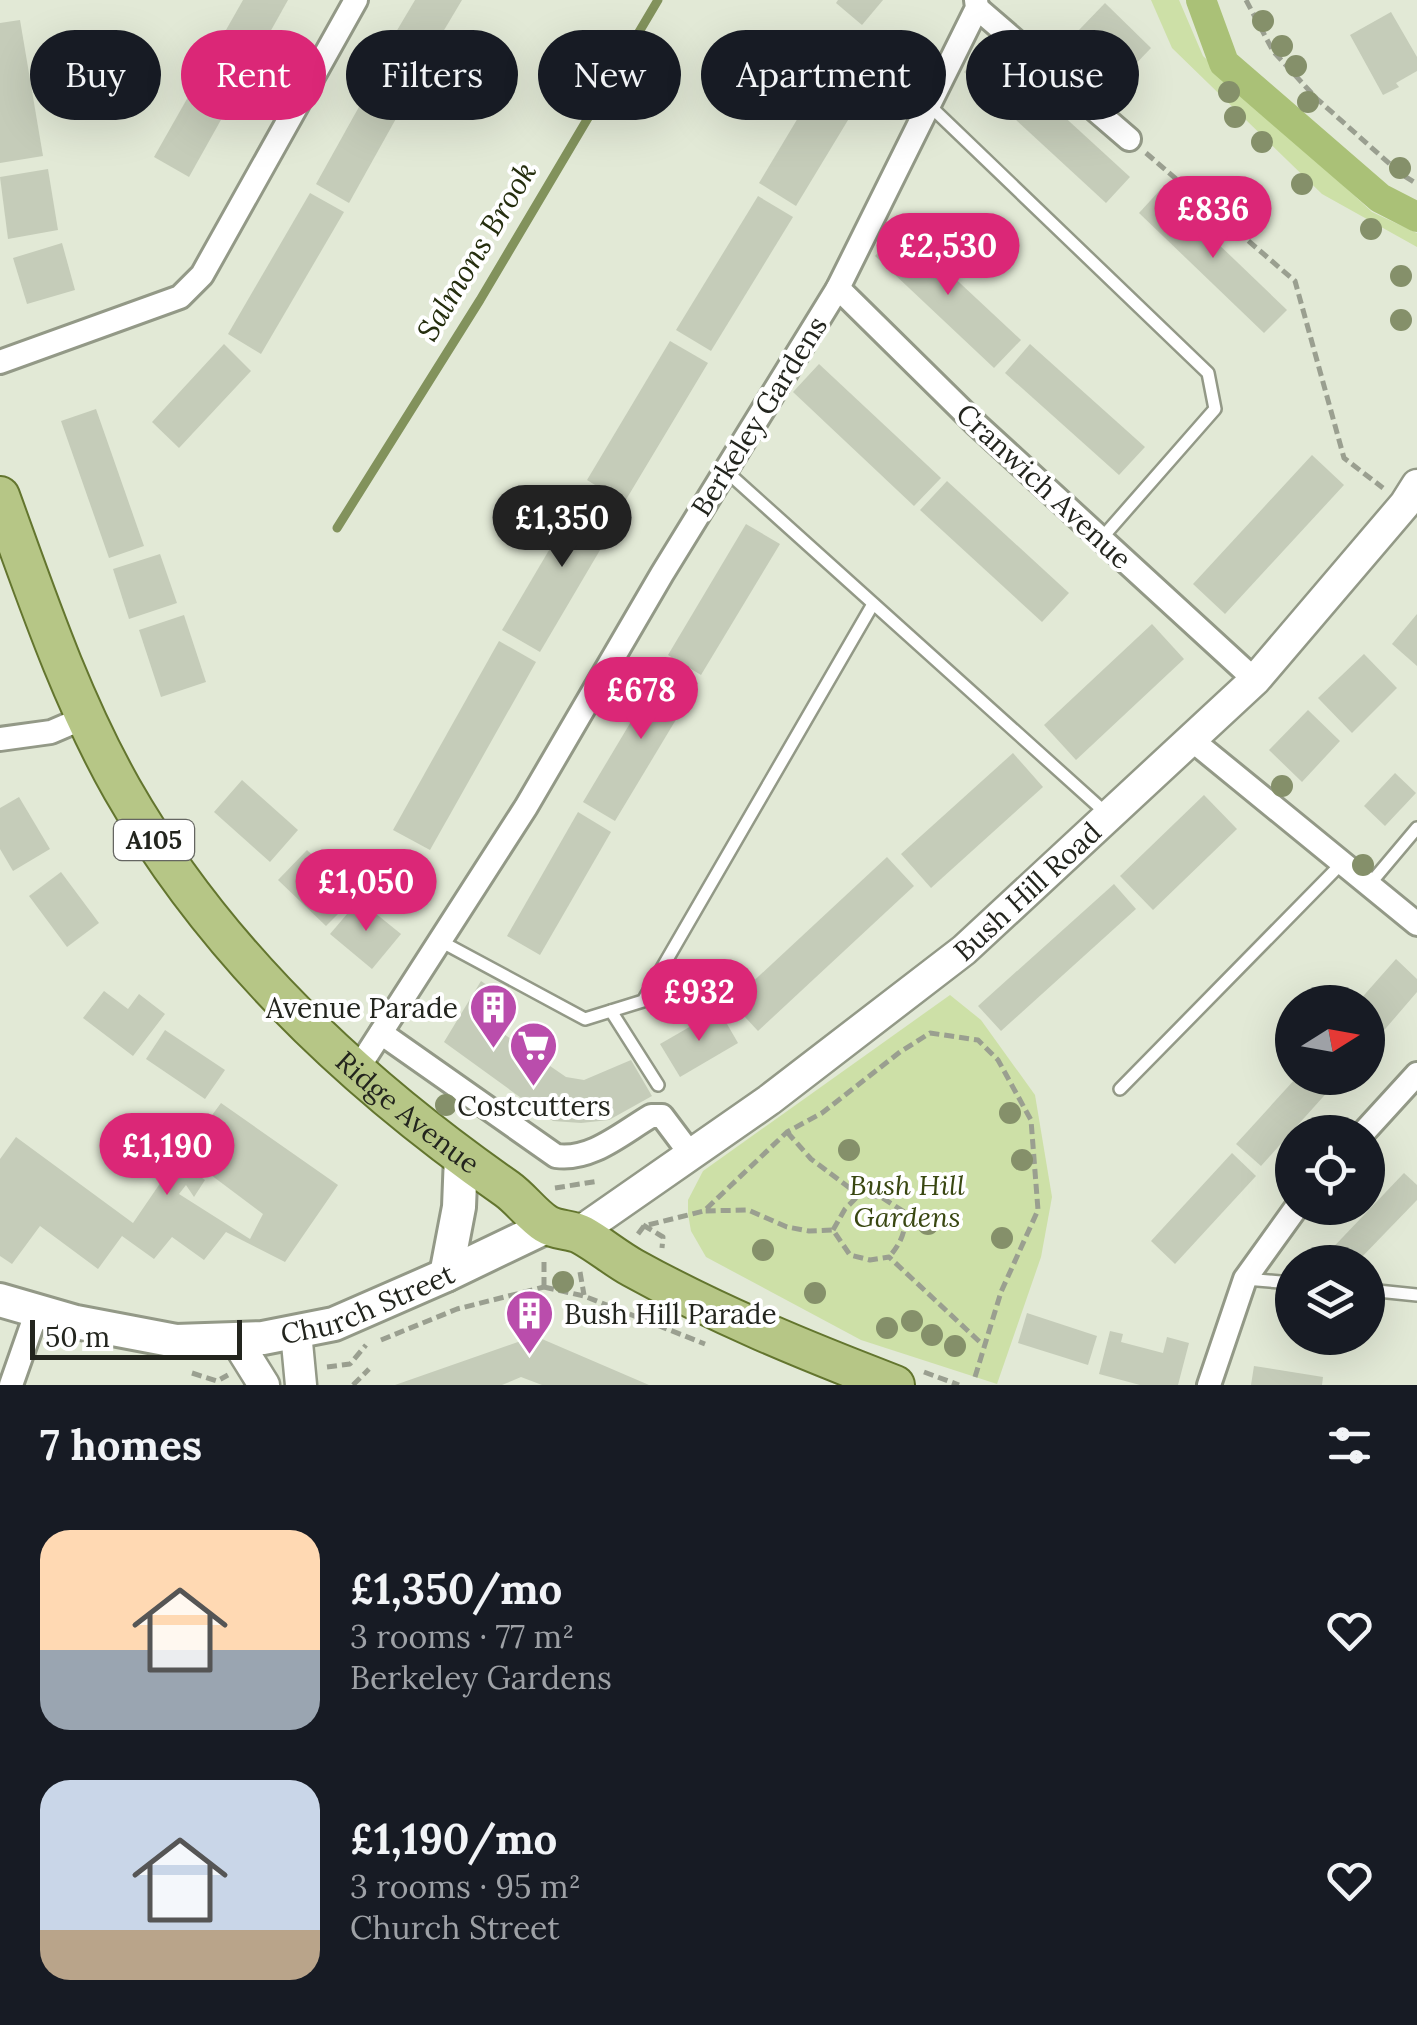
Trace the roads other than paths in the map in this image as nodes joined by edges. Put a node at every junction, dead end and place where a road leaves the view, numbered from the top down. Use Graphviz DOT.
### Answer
graph roads {
  1 [pos="354,1"];
  2 [pos="977,4"];
  3 [pos="946,69"];
  4 [pos="922,120"];
  5 [pos="945,120"];
  6 [pos="1128,139"];
  7 [pos="838,288"];
  8 [pos="0,362"];
  9 [pos="725,470"];
  10 [pos="0,496"];
  11 [pos="1413,501"];
  12 [pos="1100,540"];
  13 [pos="873,604"];
  14 [pos="1254,680"];
  15 [pos="86,717"];
  16 [pos="0,739"];
  17 [pos="1192,740"];
  18 [pos="1109,816"];
  19 [pos="1417,828"];
  20 [pos="1342,863"];
  21 [pos="1369,885"];
  22 [pos="1417,924"];
  23 [pos="442,942"];
  24 [pos="611,1011"];
  25 [pos="381,1033"];
  26 [pos="355,1073"];
  27 [pos="1417,1074"];
  28 [pos="658,1085"];
  29 [pos="1120,1088"];
  30 [pos="1380,1115"];
  31 [pos="462,1156"];
  32 [pos="692,1156"];
  33 [pos="1284,1225"];
  34 [pos="568,1242"];
  35 [pos="446,1275"];
  36 [pos="1245,1279"];
  37 [pos="1275,1282"];
  38 [pos="1385,1292"];
  39 [pos="1417,1295"];
  40 [pos="0,1300"];
  41 [pos="37,1311"];
  42 [pos="296,1332"];
  43 [pos="236,1340"];
  44 [pos="11,1385"];
  45 [pos="264,1385"];
  46 [pos="301,1385"];
  47 [pos="895,1385"];
  48 [pos="1208,1385"];
  1 -- 8 [label="street"];
  2 -- 3 [label="street, Berkeley Gardens"];
  2 -- 6 [label="street"];
  4 -- 7 [label="street, Berkeley Gardens"];
  5 -- 12 [label="lane"];
  7 -- 9 [label="street, Berkeley Gardens"];
  7 -- 12 [label="street, Cranwich Avenue"];
  9 -- 13 [label="lane"];
  9 -- 23 [label="street, Berkeley Gardens"];
  10 -- 15 [label="main road, Ridge Avenue / A105"];
  11 -- 14 [label="street, Bush Hill Road"];
  12 -- 14 [label="street, Cranwich Avenue"];
  13 -- 18 [label="lane"];
  13 -- 24 [label="lane"];
  14 -- 17 [label="street, Bush Hill Road"];
  15 -- 16 [label="street"];
  15 -- 26 [label="main road, Ridge Avenue / A105"];
  17 -- 18 [label="street, Bush Hill Road"];
  17 -- 20 [label="street"];
  18 -- 32 [label="street, Bush Hill Road"];
  19 -- 21 [label="lane"];
  20 -- 21 [label="street"];
  20 -- 29 [label="lane"];
  21 -- 22 [label="street"];
  23 -- 24 [label="lane"];
  23 -- 25 [label="street, Berkeley Gardens"];
  24 -- 28 [label="lane"];
  25 -- 26 [label="street, Berkeley Gardens"];
  25 -- 32 [label="street"];
  26 -- 31 [label="main road, Ridge Avenue / A105"];
  27 -- 30 [label="street"];
  31 -- 34 [label="main road, Ridge Avenue / A105"];
  31 -- 35 [label="main road"];
  32 -- 34 [label="street, Bush Hill Road"];
  33 -- 36 [label="street"];
  34 -- 35 [label="main road, Church Street"];
  34 -- 47 [label="main road, A105"];
  35 -- 42 [label="main road, Church Street"];
  36 -- 37 [label="lane"];
  36 -- 48 [label="street"];
  38 -- 39 [label="lane"];
  40 -- 41 [label="main road, Church Street"];
  41 -- 43 [label="main road, Church Street"];
  41 -- 44 [label="street"];
  42 -- 43 [label="main road, Church Street"];
  42 -- 46 [label="street"];
  43 -- 45 [label="street"];
}
